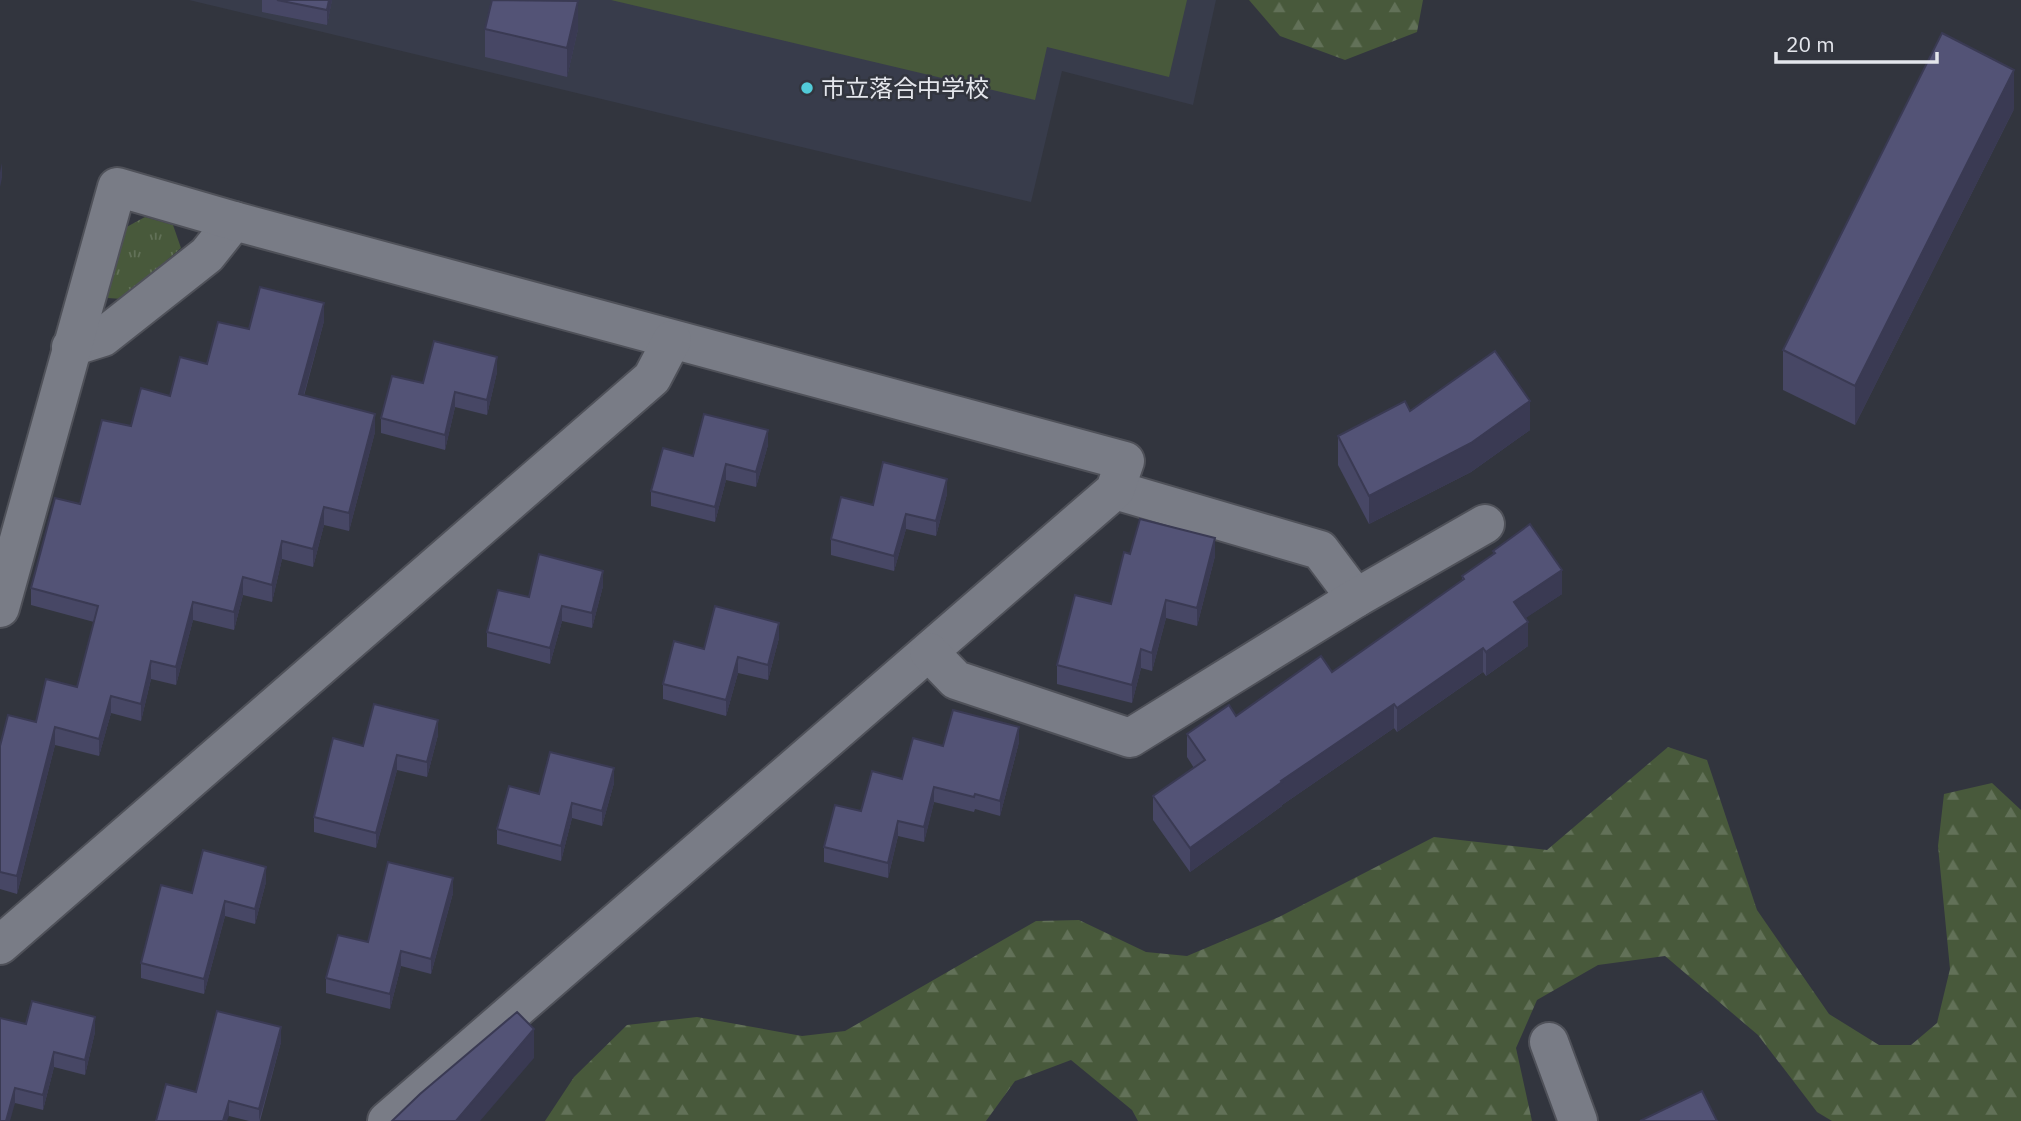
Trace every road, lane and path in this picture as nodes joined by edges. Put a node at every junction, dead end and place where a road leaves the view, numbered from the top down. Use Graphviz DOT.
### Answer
graph roads {
  1 [pos="234,221"];
  2 [pos="672,340"];
  3 [pos="71,347"];
  4 [pos="1115,490"];
  5 [pos="1485,524"];
  6 [pos="1356,598"];
  7 [pos="0,608"];
  8 [pos="929,652"];
  9 [pos="0,946"];
  10 [pos="1549,1042"];
  11 [pos="387,1121"];
  12 [pos="1578,1121"];
  1 -- 2 [label="street"];
  1 -- 3 [label="street"];
  1 -- 3 [label="street"];
  2 -- 4 [label="street"];
  2 -- 9 [label="street"];
  3 -- 7 [label="street"];
  4 -- 6 [label="street"];
  4 -- 8 [label="street"];
  5 -- 6 [label="street"];
  6 -- 8 [label="street"];
  8 -- 11 [label="street"];
  10 -- 12 [label="street"];
}
